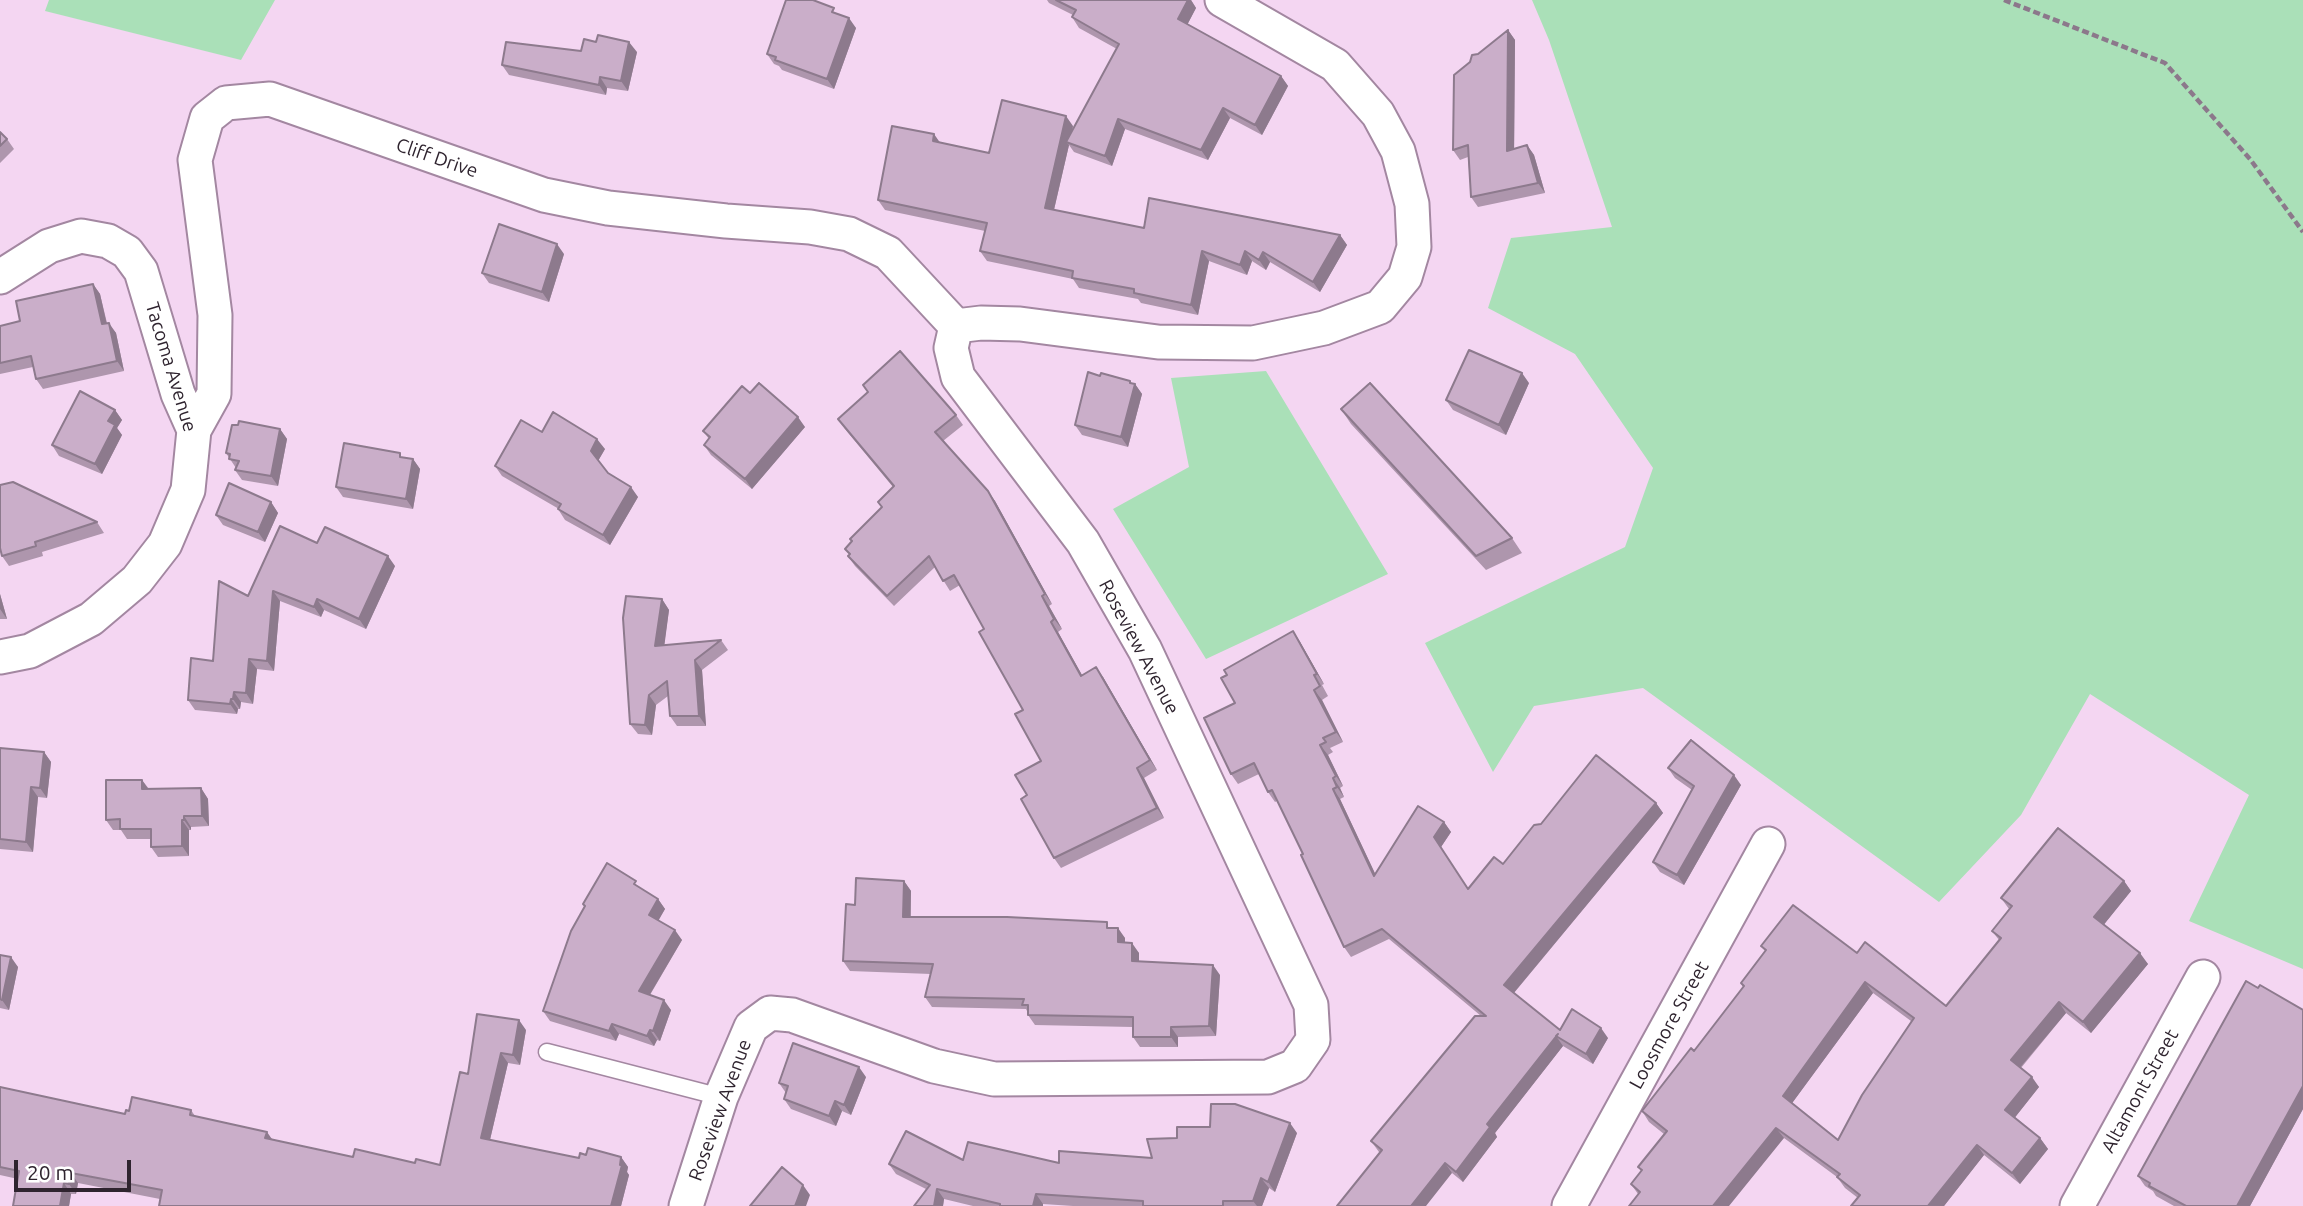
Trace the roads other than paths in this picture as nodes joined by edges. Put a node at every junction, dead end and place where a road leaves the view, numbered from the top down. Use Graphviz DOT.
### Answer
graph roads {
  1 [pos="1222,0"];
  2 [pos="0,277"];
  3 [pos="956,326"];
  4 [pos="194,430"];
  5 [pos="0,657"];
  6 [pos="1768,844"];
  7 [pos="2203,977"];
  8 [pos="547,1052"];
  9 [pos="721,1097"];
  10 [pos="686,1206"];
  11 [pos="1569,1206"];
  12 [pos="2077,1206"];
  1 -- 3 [label="street"];
  2 -- 4 [label="street, Tacoma Avenue"];
  3 -- 4 [label="street, Cliff Drive"];
  3 -- 9 [label="street, Roseview Avenue"];
  4 -- 5 [label="street, Tacoma Avenue"];
  6 -- 11 [label="street, Loosmore Street"];
  7 -- 12 [label="street, Altamont Street"];
  8 -- 9 [label="lane"];
  9 -- 10 [label="street, Roseview Avenue"];
}
